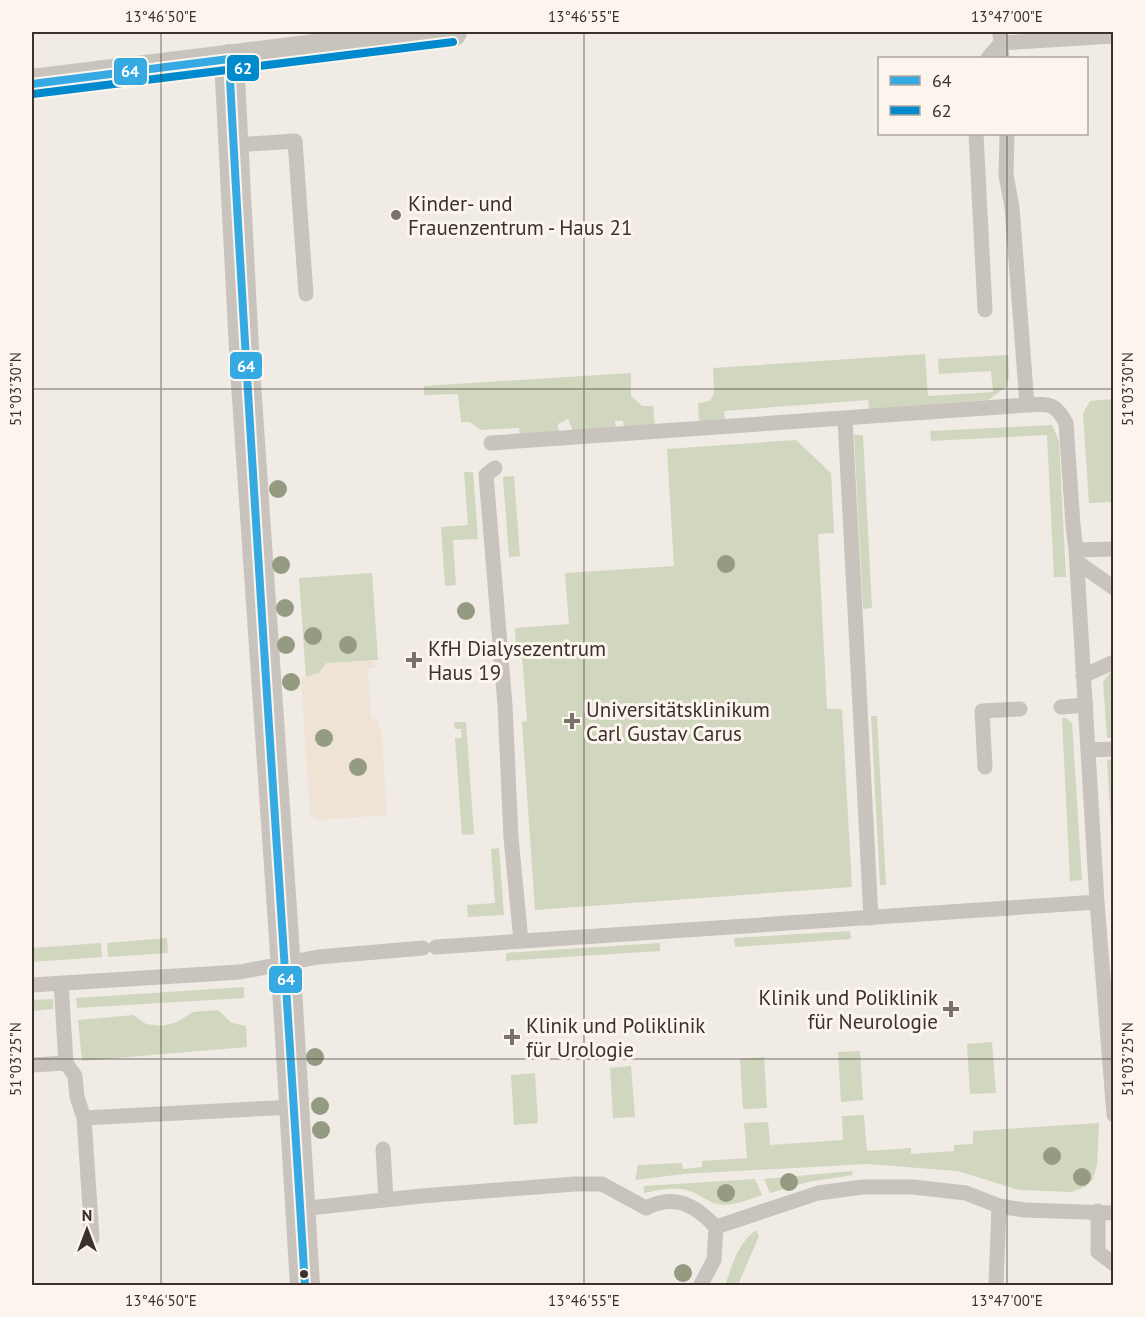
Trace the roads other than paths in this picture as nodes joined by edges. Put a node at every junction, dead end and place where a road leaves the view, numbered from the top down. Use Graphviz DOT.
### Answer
graph roads {
  1 [pos="452,32"];
  2 [pos="1113,36"];
  3 [pos="1001,44"];
  4 [pos="989,57"];
  5 [pos="229,59"];
  6 [pos="32,84"];
  7 [pos="976,135"];
  8 [pos="1007,135"];
  9 [pos="234,145"];
  10 [pos="306,294"];
  11 [pos="985,310"];
  12 [pos="1027,405"];
  13 [pos="845,419"];
  14 [pos="491,443"];
  15 [pos="495,468"];
  16 [pos="1113,549"];
  17 [pos="1077,556"];
  18 [pos="1113,588"];
  19 [pos="1113,662"];
  20 [pos="1083,676"];
  21 [pos="1086,705"];
  22 [pos="1061,707"];
  23 [pos="1020,709"];
  24 [pos="1113,749"];
  25 [pos="1088,750"];
  26 [pos="985,766"];
  27 [pos="1098,902"];
  28 [pos="871,918"];
  29 [pos="521,941"];
  30 [pos="286,963"];
  31 [pos="61,983"];
  32 [pos="32,985"];
  33 [pos="66,1063"];
  34 [pos="32,1065"];
  35 [pos="294,1107"];
  36 [pos="1113,1114"];
  37 [pos="84,1118"];
  38 [pos="383,1149"];
  39 [pos="386,1200"];
  40 [pos="999,1206"];
  41 [pos="300,1209"];
  42 [pos="1109,1211"];
  43 [pos="716,1227"];
  44 [pos="92,1238"];
  45 [pos="1113,1264"];
  46 [pos="305,1286"];
  47 [pos="700,1286"];
  48 [pos="996,1286"];
  1 -- 5 [label="street"];
  2 -- 3 [label="lane"];
  3 -- 4 [label="lane"];
  5 -- 6 [label="street"];
  5 -- 9 [label="street"];
  7 -- 11 [label="lane"];
  8 -- 12 [label="lane"];
  9 -- 10 [label="lane"];
  9 -- 30 [label="street"];
  12 -- 13 [label="lane"];
  12 -- 17 [label="lane"];
  13 -- 14 [label="lane"];
  13 -- 28 [label="lane"];
  15 -- 29 [label="lane"];
  16 -- 17 [label="lane"];
  17 -- 18 [label="lane"];
  17 -- 20 [label="lane"];
  19 -- 20 [label="lane"];
  20 -- 21 [label="lane"];
  21 -- 22 [label="lane"];
  21 -- 25 [label="lane"];
  23 -- 26 [label="lane"];
  24 -- 25 [label="lane"];
  25 -- 27 [label="lane"];
  27 -- 28 [label="lane"];
  27 -- 36 [label="lane"];
  28 -- 29 [label="lane"];
  29 -- 30 [label="lane"];
  30 -- 31 [label="lane"];
  30 -- 35 [label="street"];
  31 -- 32 [label="lane"];
  31 -- 33 [label="lane"];
  33 -- 34 [label="lane"];
  33 -- 37 [label="lane"];
  35 -- 37 [label="lane"];
  35 -- 41 [label="street"];
  37 -- 44 [label="lane"];
  38 -- 39 [label="lane"];
  39 -- 41 [label="lane"];
  39 -- 43 [label="lane"];
  40 -- 42 [label="lane"];
  40 -- 43 [label="lane"];
  40 -- 48 [label="lane"];
  41 -- 46 [label="street"];
  42 -- 45 [label="lane"];
  43 -- 47 [label="lane"];
}
